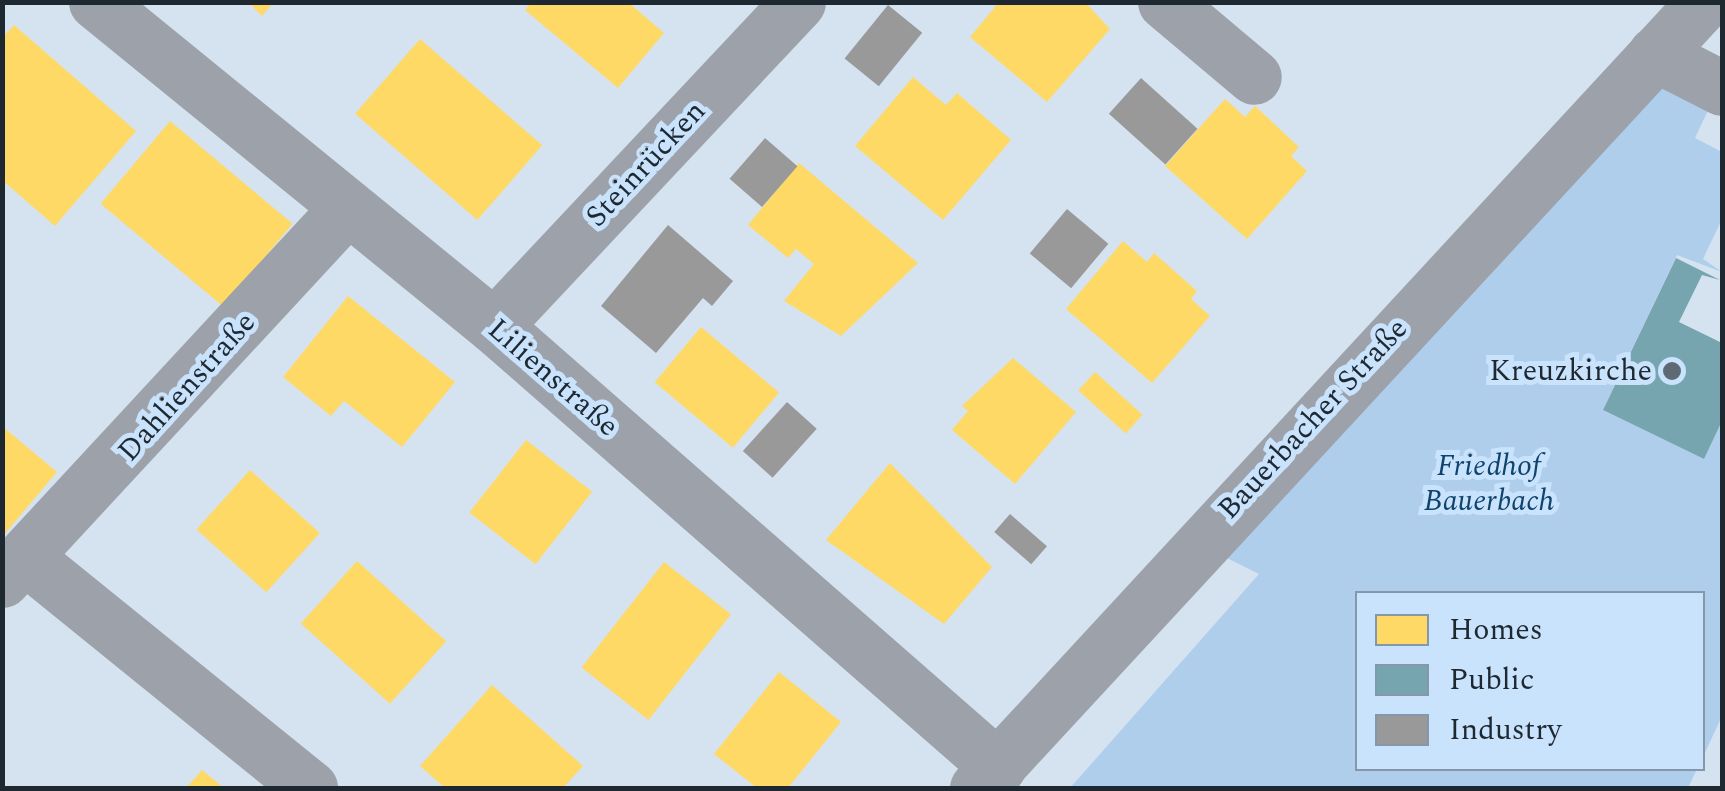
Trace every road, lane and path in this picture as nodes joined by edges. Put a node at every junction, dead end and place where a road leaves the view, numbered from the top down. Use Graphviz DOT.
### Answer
graph roads {
  1 [pos="96,2"];
  2 [pos="798,2"];
  3 [pos="1165,2"];
  4 [pos="1704,2"];
  5 [pos="1654,54"];
  6 [pos="1254,76"];
  7 [pos="1722,88"];
  8 [pos="344,211"];
  9 [pos="494,326"];
  10 [pos="14,568"];
  11 [pos="988,778"];
  12 [pos="310,788"];
  1 -- 8 [label="street, Lilienstraße"];
  2 -- 9 [label="street, Steinrücken"];
  3 -- 6 [label="street"];
  4 -- 5 [label="street, Bauerbacher Straße"];
  5 -- 7 [label="street"];
  5 -- 11 [label="street, Bauerbacher Straße"];
  8 -- 9 [label="street, Lilienstraße"];
  8 -- 10 [label="street, Dahlienstraße"];
  9 -- 11 [label="street, Lilienstraße"];
  10 -- 12 [label="street, Dahlienstraße"];
}
